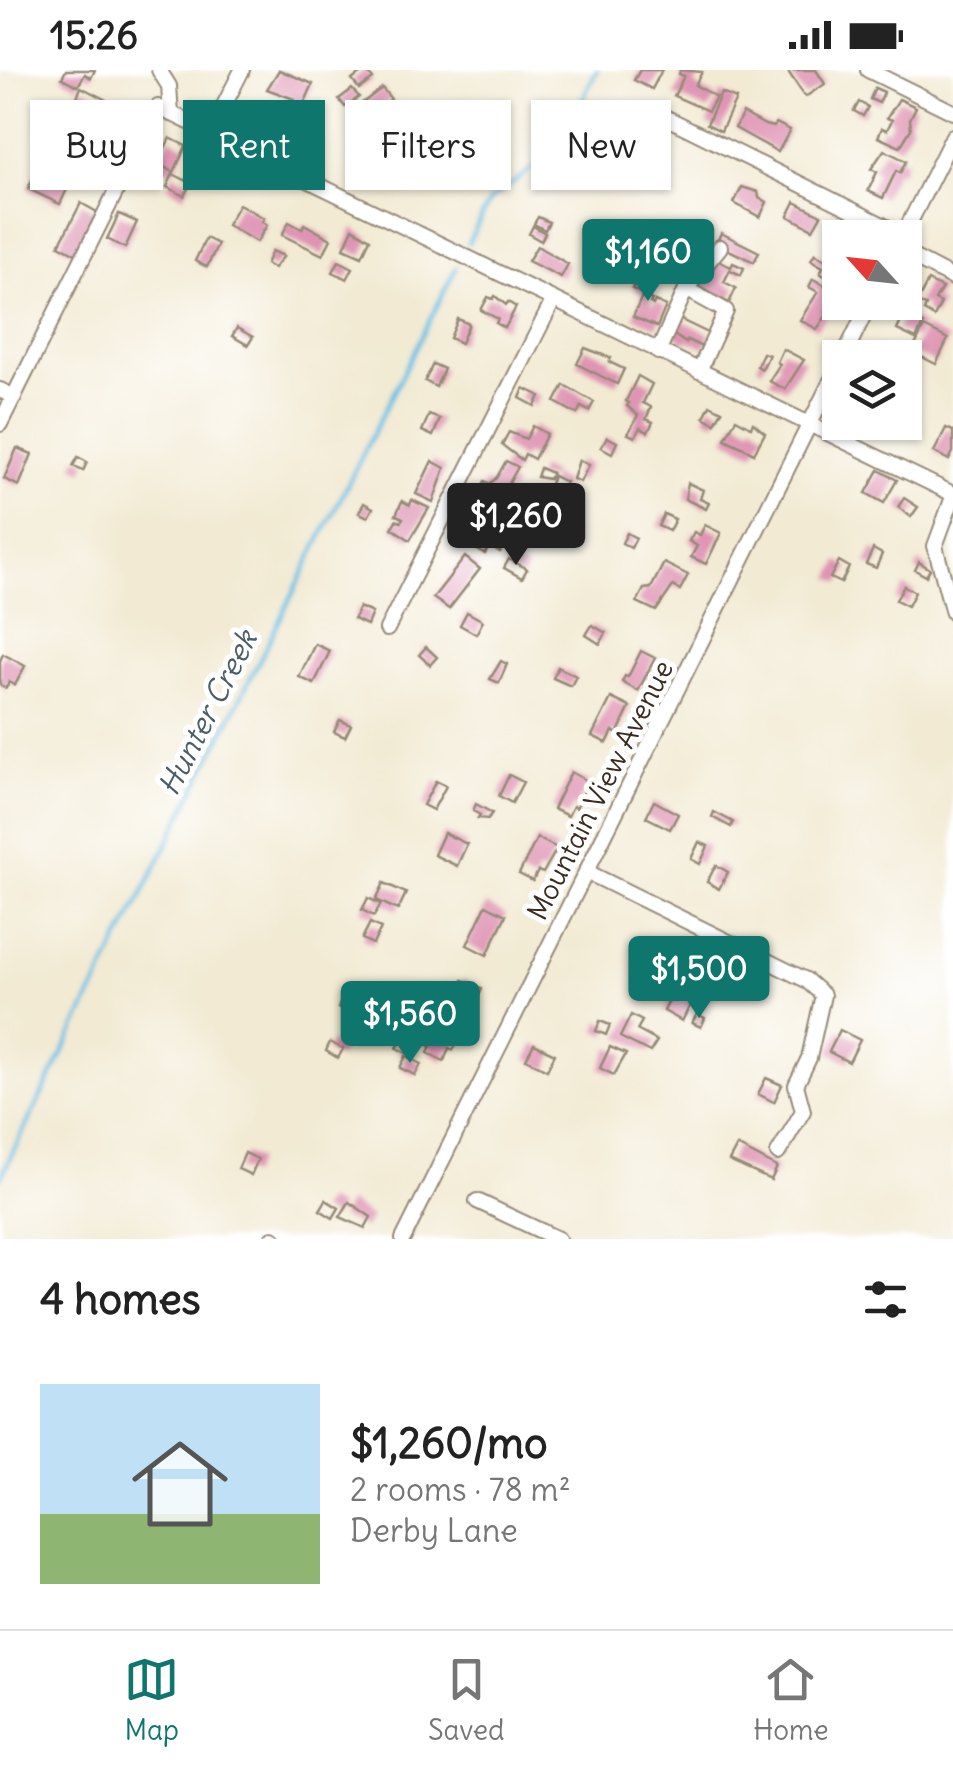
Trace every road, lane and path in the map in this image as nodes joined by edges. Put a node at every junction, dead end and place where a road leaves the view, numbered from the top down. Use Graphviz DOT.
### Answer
graph roads {
  1 [pos="159,70"];
  2 [pos="242,70"];
  3 [pos="868,70"];
  4 [pos="227,100"];
  5 [pos="953,112"];
  6 [pos="172,114"];
  7 [pos="183,119"];
  8 [pos="671,120"];
  9 [pos="953,136"];
  10 [pos="325,189"];
  11 [pos="871,220"];
  12 [pos="911,220"];
  13 [pos="720,246"];
  14 [pos="922,262"];
  15 [pos="953,278"];
  16 [pos="686,290"];
  17 [pos="553,302"];
  18 [pos="658,352"];
  19 [pos="699,371"];
  20 [pos="7,393"];
  21 [pos="822,399"];
  22 [pos="0,424"];
  23 [pos="810,424"];
  24 [pos="953,496"];
  25 [pos="953,613"];
  26 [pos="388,629"];
  27 [pos="587,872"];
  28 [pos="778,1153"];
  29 [pos="477,1201"];
  30 [pos="404,1239"];
  31 [pos="558,1239"];
  1 -- 6 [label="street"];
  2 -- 4 [label="street"];
  3 -- 5 [label="street"];
  6 -- 7 [label="street"];
  6 -- 20 [label="street"];
  8 -- 11 [label="street"];
  9 -- 12 [label="street"];
  10 -- 17 [label="street"];
  13 -- 16 [label="street"];
  14 -- 15 [label="street"];
  16 -- 18 [label="street"];
  16 -- 19 [label="street"];
  17 -- 18 [label="street"];
  17 -- 26 [label="street"];
  18 -- 19 [label="street"];
  19 -- 23 [label="street"];
  20 -- 22 [label="street"];
  21 -- 23 [label="street, Mountain View Avenue"];
  23 -- 24 [label="street"];
  23 -- 27 [label="street, Mountain View Avenue"];
  24 -- 25 [label="street"];
  27 -- 28 [label="street"];
  27 -- 30 [label="street, Mountain View Avenue"];
  29 -- 31 [label="street"];
}
